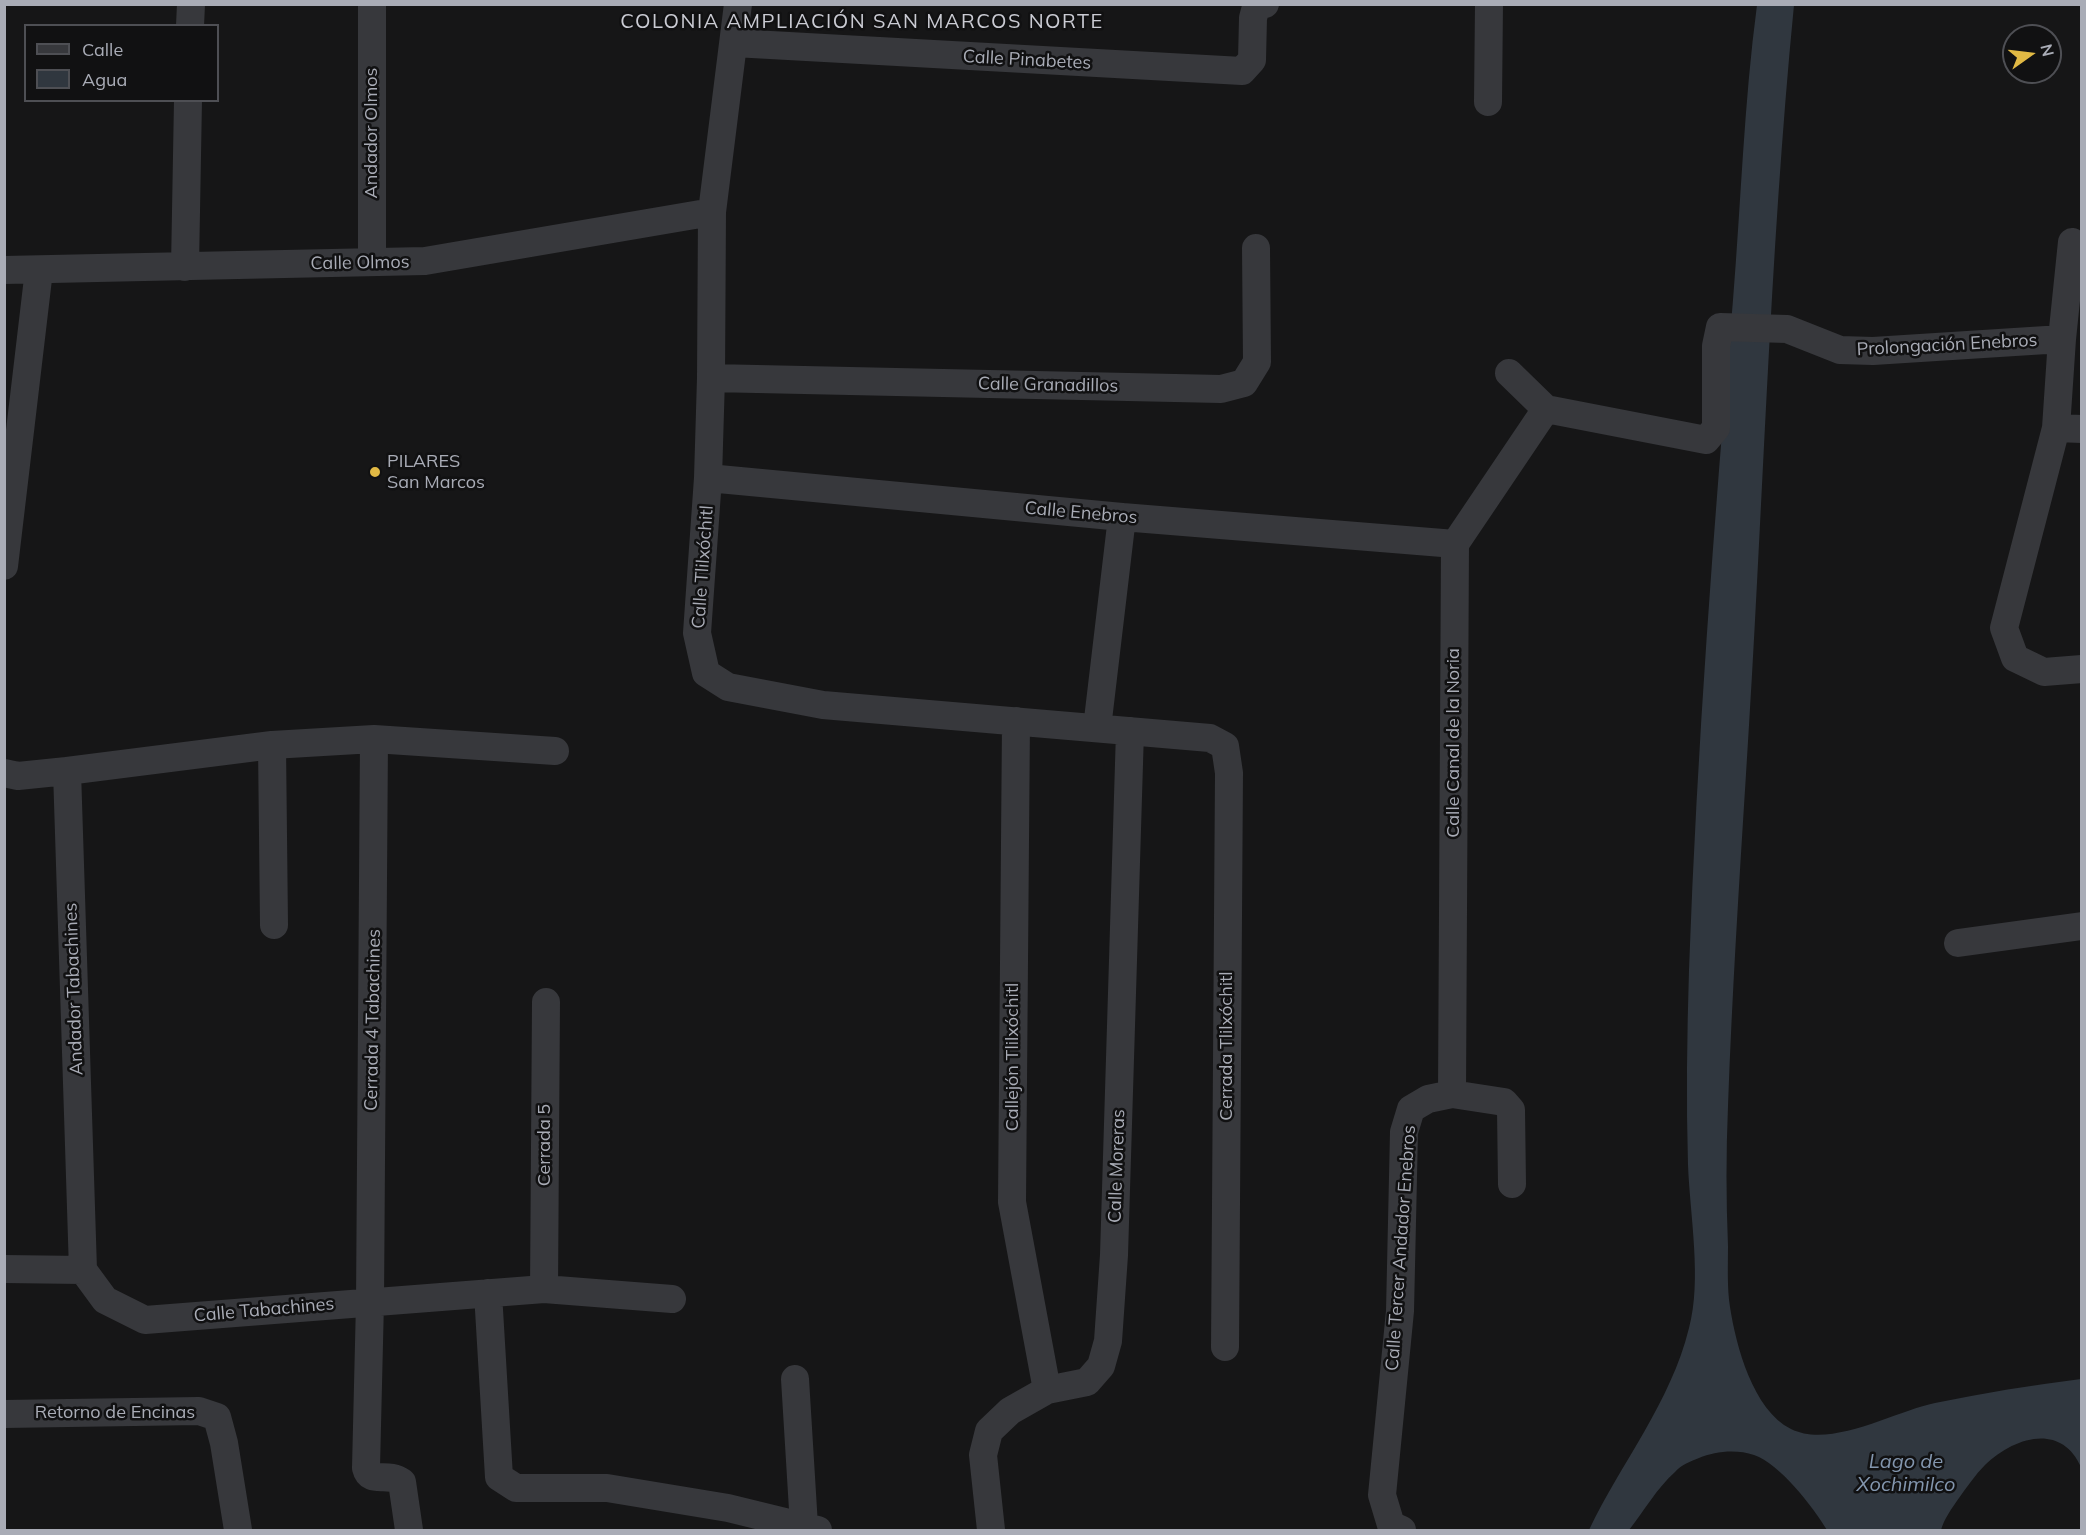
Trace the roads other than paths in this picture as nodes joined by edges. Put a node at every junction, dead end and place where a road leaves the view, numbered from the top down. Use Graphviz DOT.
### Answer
graph roads {
  1 [pos="190,4"];
  2 [pos="372,4"];
  3 [pos="738,4"];
  4 [pos="1265,4"];
  5 [pos="1489,4"];
  6 [pos="190,24"];
  7 [pos="734,43"];
  8 [pos="189,102"];
  9 [pos="1488,102"];
  10 [pos="712,212"];
  11 [pos="2072,242"];
  12 [pos="1256,248"];
  13 [pos="372,262"];
  14 [pos="185,267"];
  15 [pos="4,270"];
  16 [pos="39,270"];
  17 [pos="2062,339"];
  18 [pos="1509,373"];
  19 [pos="711,378"];
  20 [pos="1546,409"];
  21 [pos="2069,429"];
  22 [pos="708,478"];
  23 [pos="1122,517"];
  24 [pos="1455,544"];
  25 [pos="4,566"];
  26 [pos="2082,669"];
  27 [pos="1016,721"];
  28 [pos="1097,728"];
  29 [pos="1130,731"];
  30 [pos="374,739"];
  31 [pos="272,745"];
  32 [pos="1225,746"];
  33 [pos="555,751"];
  34 [pos="67,771"];
  35 [pos="4,773"];
  36 [pos="274,925"];
  37 [pos="2082,927"];
  38 [pos="1958,944"];
  39 [pos="546,1002"];
  40 [pos="1452,1094"];
  41 [pos="1512,1184"];
  42 [pos="4,1269"];
  43 [pos="83,1270"];
  44 [pos="544,1289"];
  45 [pos="488,1293"];
  46 [pos="672,1299"];
  47 [pos="370,1302"];
  48 [pos="1225,1347"];
  49 [pos="795,1379"];
  50 [pos="1047,1390"];
  51 [pos="4,1414"];
  52 [pos="727,1519"];
  53 [pos="811,1528"];
  54 [pos="238,1530"];
  55 [pos="409,1530"];
  56 [pos="992,1530"];
  57 [pos="1402,1530"];
  1 -- 6 [label="street"];
  2 -- 13 [label="street, Andador Olmos"];
  3 -- 7 [label="street, Calle Tlilxóchitl"];
  4 -- 7 [label="street, Calle Pinabetes"];
  5 -- 9 [label="street"];
  7 -- 10 [label="street, Calle Tlilxóchitl"];
  8 -- 14 [label="street"];
  10 -- 13 [label="street, Calle Olmos"];
  10 -- 19 [label="street, Calle Tlilxóchitl"];
  11 -- 17 [label="street"];
  12 -- 19 [label="street, Calle Granadillos"];
  13 -- 14 [label="street, Calle Olmos"];
  14 -- 16 [label="street, Calle Olmos"];
  15 -- 16 [label="street, Calle Olmos"];
  16 -- 25 [label="street"];
  17 -- 20 [label="street, Prolongación Enebros"];
  17 -- 21 [label="street"];
  18 -- 20 [label="street"];
  19 -- 22 [label="street, Calle Tlilxóchitl"];
  20 -- 24 [label="street"];
  21 -- 26 [label="street"];
  22 -- 23 [label="street, Calle Enebros"];
  22 -- 27 [label="street, Calle Tlilxóchitl"];
  23 -- 24 [label="street, Calle Enebros"];
  23 -- 28 [label="street"];
  24 -- 40 [label="street, Calle Canal de la Noria"];
  27 -- 28 [label="street, Calle Tlilxóchitl"];
  27 -- 50 [label="street, Callejón Tlilxóchitl"];
  28 -- 29 [label="street, Calle Tlilxóchitl"];
  29 -- 32 [label="street, Calle Tlilxóchitl"];
  29 -- 50 [label="street, Calle Moreras"];
  30 -- 31 [label="street"];
  30 -- 33 [label="street"];
  30 -- 47 [label="street, Cerrada 4 Tabachines"];
  31 -- 34 [label="street"];
  31 -- 36 [label="street"];
  32 -- 48 [label="street, Cerrada Tlilxóchitl"];
  34 -- 35 [label="street"];
  34 -- 43 [label="street, Andador Tabachines"];
  37 -- 38 [label="street"];
  39 -- 44 [label="street, Cerrada 5"];
  40 -- 41 [label="street"];
  40 -- 57 [label="street, Calle Tercer Andador Enebros"];
  42 -- 43 [label="street"];
  43 -- 47 [label="street, Calle Tabachines"];
  44 -- 45 [label="street, Calle Tabachines"];
  44 -- 46 [label="street, Calle Tabachines"];
  45 -- 47 [label="street, Calle Tabachines"];
  45 -- 52 [label="street"];
  47 -- 55 [label="street, Cerrada 4 Tabachines"];
  49 -- 53 [label="street"];
  50 -- 56 [label="street, Calle Moreras"];
  51 -- 54 [label="street, Retorno de Encinas"];
  52 -- 53 [label="street"];
}
